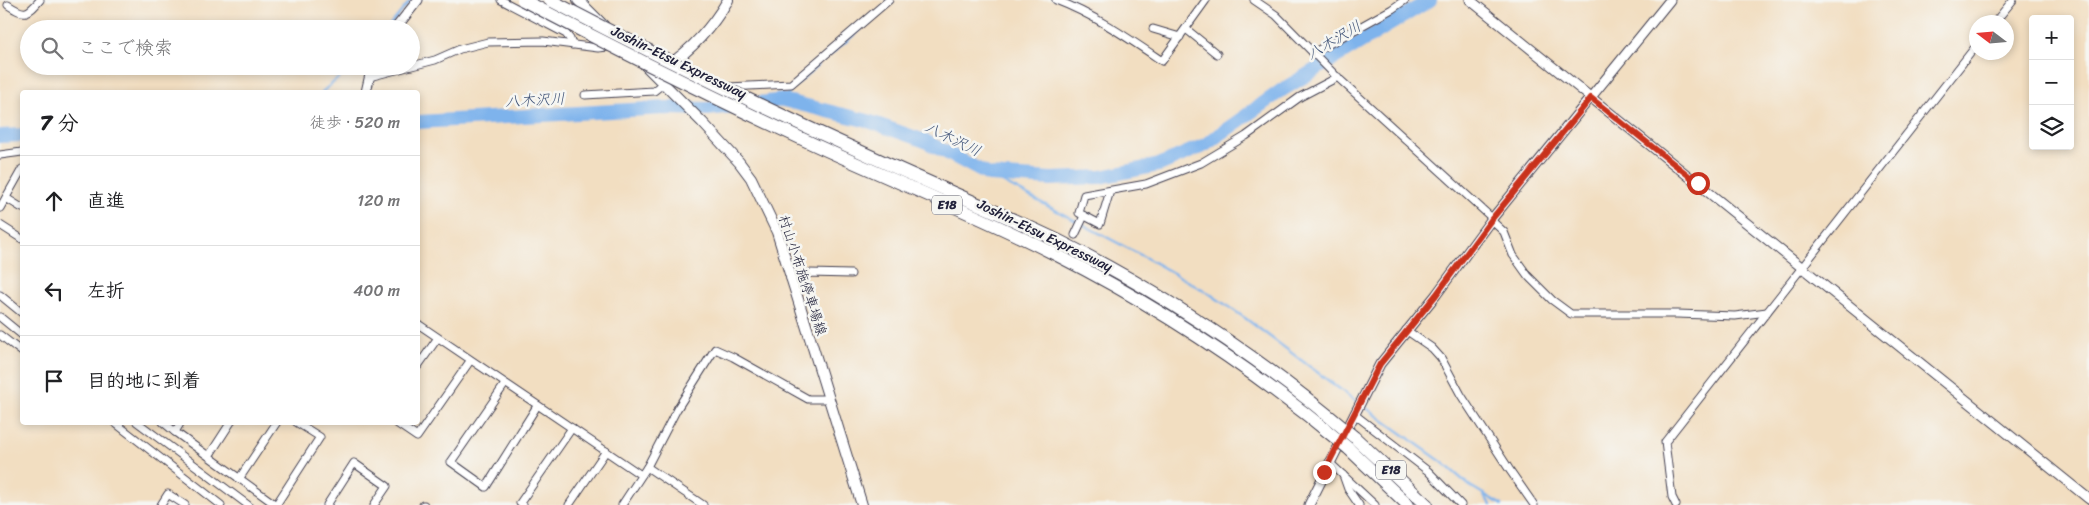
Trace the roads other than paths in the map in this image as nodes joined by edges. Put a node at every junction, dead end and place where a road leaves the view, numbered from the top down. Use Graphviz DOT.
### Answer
graph roads {
  1 [pos="40,0"];
  2 [pos="418,0"];
  3 [pos="501,0"];
  4 [pos="523,0"];
  5 [pos="550,0"];
  6 [pos="578,0"];
  7 [pos="728,0"];
  8 [pos="889,0"];
  9 [pos="1056,0"];
  10 [pos="1206,0"];
  11 [pos="1254,0"];
  12 [pos="1405,0"];
  13 [pos="1670,0"];
  14 [pos="2013,0"];
  15 [pos="1471,1"];
  16 [pos="8,5"];
  17 [pos="2001,15"];
  18 [pos="402,20"];
  19 [pos="1153,29"];
  20 [pos="1186,29"];
  21 [pos="1180,37"];
  22 [pos="572,45"];
  23 [pos="624,45"];
  24 [pos="1313,53"];
  25 [pos="1217,54"];
  26 [pos="1969,55"];
  27 [pos="420,64"];
  28 [pos="654,74"];
  29 [pos="377,75"];
  30 [pos="1337,76"];
  31 [pos="369,77"];
  32 [pos="668,88"];
  33 [pos="366,90"];
  34 [pos="585,95"];
  35 [pos="1591,98"];
  36 [pos="20,152"];
  37 [pos="0,155"];
  38 [pos="20,173"];
  39 [pos="1110,191"];
  40 [pos="6,198"];
  41 [pos="20,207"];
  42 [pos="0,208"];
  43 [pos="1084,216"];
  44 [pos="1492,219"];
  45 [pos="0,225"];
  46 [pos="1075,236"];
  47 [pos="20,238"];
  48 [pos="1802,267"];
  49 [pos="851,274"];
  50 [pos="790,279"];
  51 [pos="0,295"];
  52 [pos="20,311"];
  53 [pos="1766,312"];
  54 [pos="0,318"];
  55 [pos="420,326"];
  56 [pos="1406,330"];
  57 [pos="20,333"];
  58 [pos="0,334"];
  59 [pos="437,339"];
  60 [pos="20,350"];
  61 [pos="470,361"];
  62 [pos="420,363"];
  63 [pos="505,384"];
  64 [pos="829,399"];
  65 [pos="537,406"];
  66 [pos="1355,412"];
  67 [pos="118,425"];
  68 [pos="141,425"];
  69 [pos="167,425"];
  70 [pos="179,425"];
  71 [pos="229,425"];
  72 [pos="274,425"];
  73 [pos="301,425"];
  74 [pos="399,425"];
  75 [pos="572,428"];
  76 [pos="175,432"];
  77 [pos="606,451"];
  78 [pos="209,456"];
  79 [pos="1329,462"];
  80 [pos="647,467"];
  81 [pos="1342,474"];
  82 [pos="641,475"];
  83 [pos="239,479"];
  84 [pos="2089,499"];
  85 [pos="161,505"];
  86 [pos="185,505"];
  87 [pos="221,505"];
  88 [pos="248,505"];
  89 [pos="327,505"];
  90 [pos="374,505"];
  91 [pos="523,505"];
  92 [pos="569,505"];
  93 [pos="622,505"];
  94 [pos="703,505"];
  95 [pos="862,505"];
  96 [pos="1309,505"];
  97 [pos="1359,505"];
  98 [pos="1375,505"];
  99 [pos="1408,505"];
  100 [pos="1427,505"];
  101 [pos="1461,505"];
  102 [pos="1534,505"];
  103 [pos="1676,505"];
  1 -- 16 [label="street"];
  2 -- 18 [label="street"];
  3 -- 22 [label="street"];
  4 -- 99 [label="highway, Joshin-Etsu Expressway / E18, bridge"];
  5 -- 100 [label="highway, Joshin-Etsu Expressway / E18, bridge"];
  6 -- 23 [label="main road, 村山小布施停車場線"];
  7 -- 28 [label="main road"];
  8 -- 32 [label="street"];
  9 -- 21 [label="street"];
  10 -- 20 [label="street"];
  11 -- 24 [label="street"];
  12 -- 24 [label="street"];
  13 -- 35 [label="street"];
  14 -- 17 [label="street"];
  15 -- 35 [label="street"];
  19 -- 21 [label="street"];
  20 -- 21 [label="street"];
  20 -- 25 [label="street"];
  22 -- 23 [label="street"];
  22 -- 27 [label="street"];
  23 -- 28 [label="main road, 村山小布施停車場線"];
  24 -- 30 [label="street"];
  26 -- 48 [label="street"];
  28 -- 32 [label="main road, 村山小布施停車場線"];
  29 -- 31 [label="street"];
  30 -- 39 [label="street"];
  30 -- 44 [label="street"];
  31 -- 33 [label="street"];
  32 -- 34 [label="street"];
  32 -- 50 [label="main road, 村山小布施停車場線"];
  35 -- 44 [label="street"];
  35 -- 48 [label="street"];
  36 -- 37 [label="street"];
  38 -- 40 [label="street"];
  39 -- 43 [label="street"];
  39 -- 43 [label="street"];
  40 -- 41 [label="street"];
  40 -- 42 [label="street"];
  43 -- 46 [label="street"];
  44 -- 53 [label="street"];
  44 -- 56 [label="street"];
  45 -- 47 [label="street"];
  48 -- 53 [label="street"];
  48 -- 84 [label="street"];
  49 -- 50 [label="street"];
  50 -- 64 [label="main road, 村山小布施停車場線"];
  51 -- 52 [label="street"];
  53 -- 103 [label="street"];
  54 -- 57 [label="street"];
  55 -- 59 [label="street"];
  56 -- 66 [label="street"];
  56 -- 102 [label="street"];
  58 -- 60 [label="street"];
  59 -- 61 [label="street"];
  59 -- 62 [label="street"];
  61 -- 63 [label="street"];
  61 -- 74 [label="street"];
  63 -- 65 [label="street"];
  63 -- 65 [label="street"];
  64 -- 80 [label="street"];
  64 -- 95 [label="main road, 村山小布施停車場線"];
  65 -- 75 [label="street"];
  66 -- 79 [label="street"];
  66 -- 101 [label="street"];
  67 -- 87 [label="street"];
  68 -- 88 [label="street"];
  69 -- 76 [label="street"];
  70 -- 76 [label="street"];
  71 -- 78 [label="street"];
  72 -- 83 [label="street"];
  73 -- 83 [label="street"];
  75 -- 77 [label="street"];
  75 -- 91 [label="street"];
  76 -- 78 [label="street"];
  77 -- 82 [label="street"];
  77 -- 92 [label="street"];
  78 -- 83 [label="street"];
  79 -- 81 [label="street"];
  79 -- 96 [label="street"];
  80 -- 82 [label="street"];
  80 -- 94 [label="street"];
  81 -- 97 [label="street"];
  81 -- 98 [label="street"];
  82 -- 93 [label="street"];
  85 -- 86 [label="street"];
  89 -- 90 [label="street"];
}
